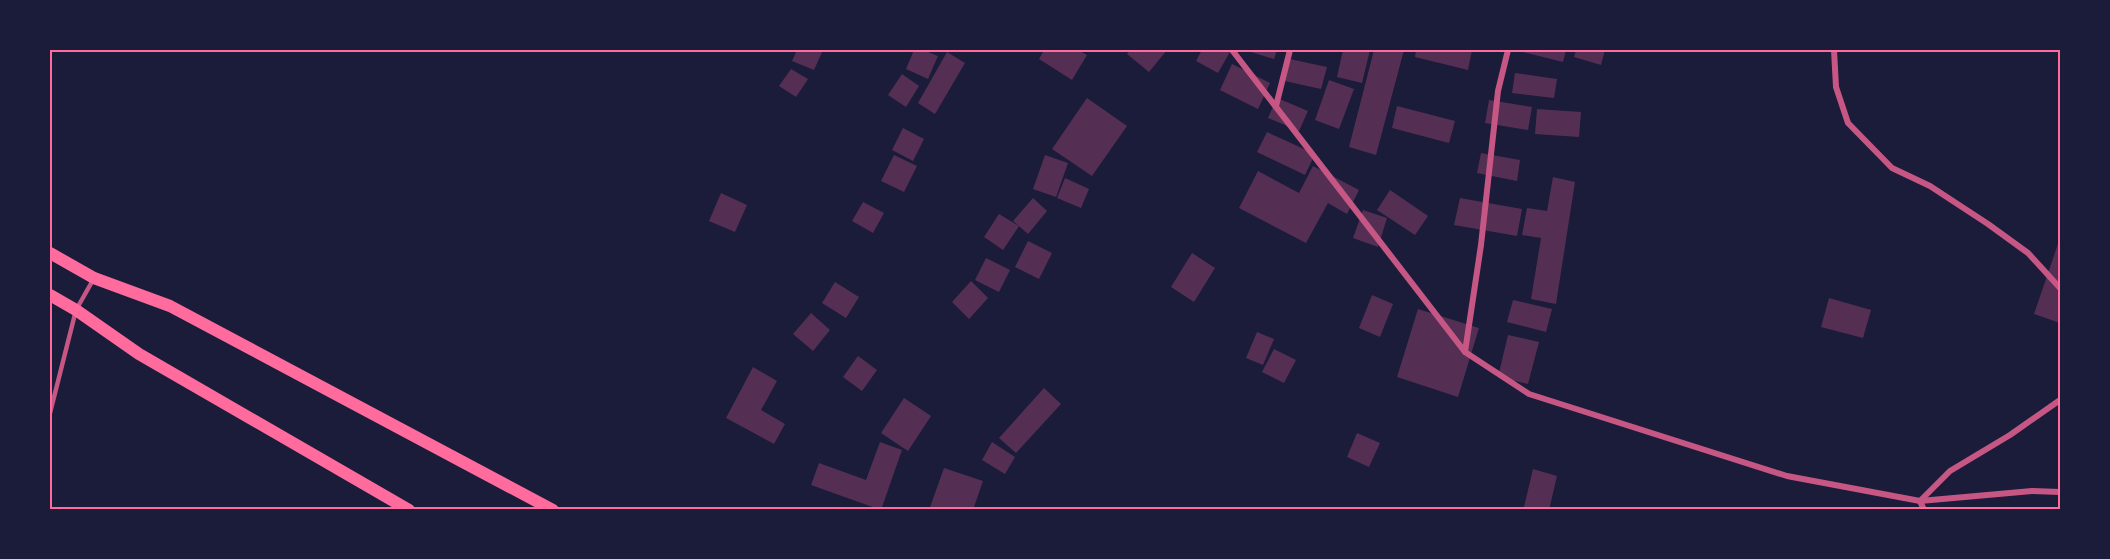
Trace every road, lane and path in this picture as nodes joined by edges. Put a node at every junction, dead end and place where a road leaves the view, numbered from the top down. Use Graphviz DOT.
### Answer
graph roads {
  1 [pos="1232,50"];
  2 [pos="1290,50"];
  3 [pos="1508,50"];
  4 [pos="1834,50"];
  5 [pos="1276,106"];
  6 [pos="50,253"];
  7 [pos="94,278"];
  8 [pos="2061,288"];
  9 [pos="50,295"];
  10 [pos="76,309"];
  11 [pos="1465,352"];
  12 [pos="2061,400"];
  13 [pos="50,413"];
  14 [pos="2061,492"];
  15 [pos="1920,501"];
  16 [pos="409,510"];
  17 [pos="553,510"];
  18 [pos="1924,510"];
  1 -- 5 [label="street"];
  2 -- 5 [label="street"];
  3 -- 11 [label="street"];
  4 -- 8 [label="street"];
  5 -- 11 [label="street"];
  6 -- 7 [label="main road"];
  7 -- 10 [label="lane"];
  7 -- 17 [label="main road"];
  9 -- 10 [label="main road"];
  10 -- 13 [label="lane"];
  10 -- 16 [label="main road"];
  11 -- 15 [label="street"];
  12 -- 15 [label="street"];
  14 -- 15 [label="street"];
  15 -- 18 [label="street"];
}
